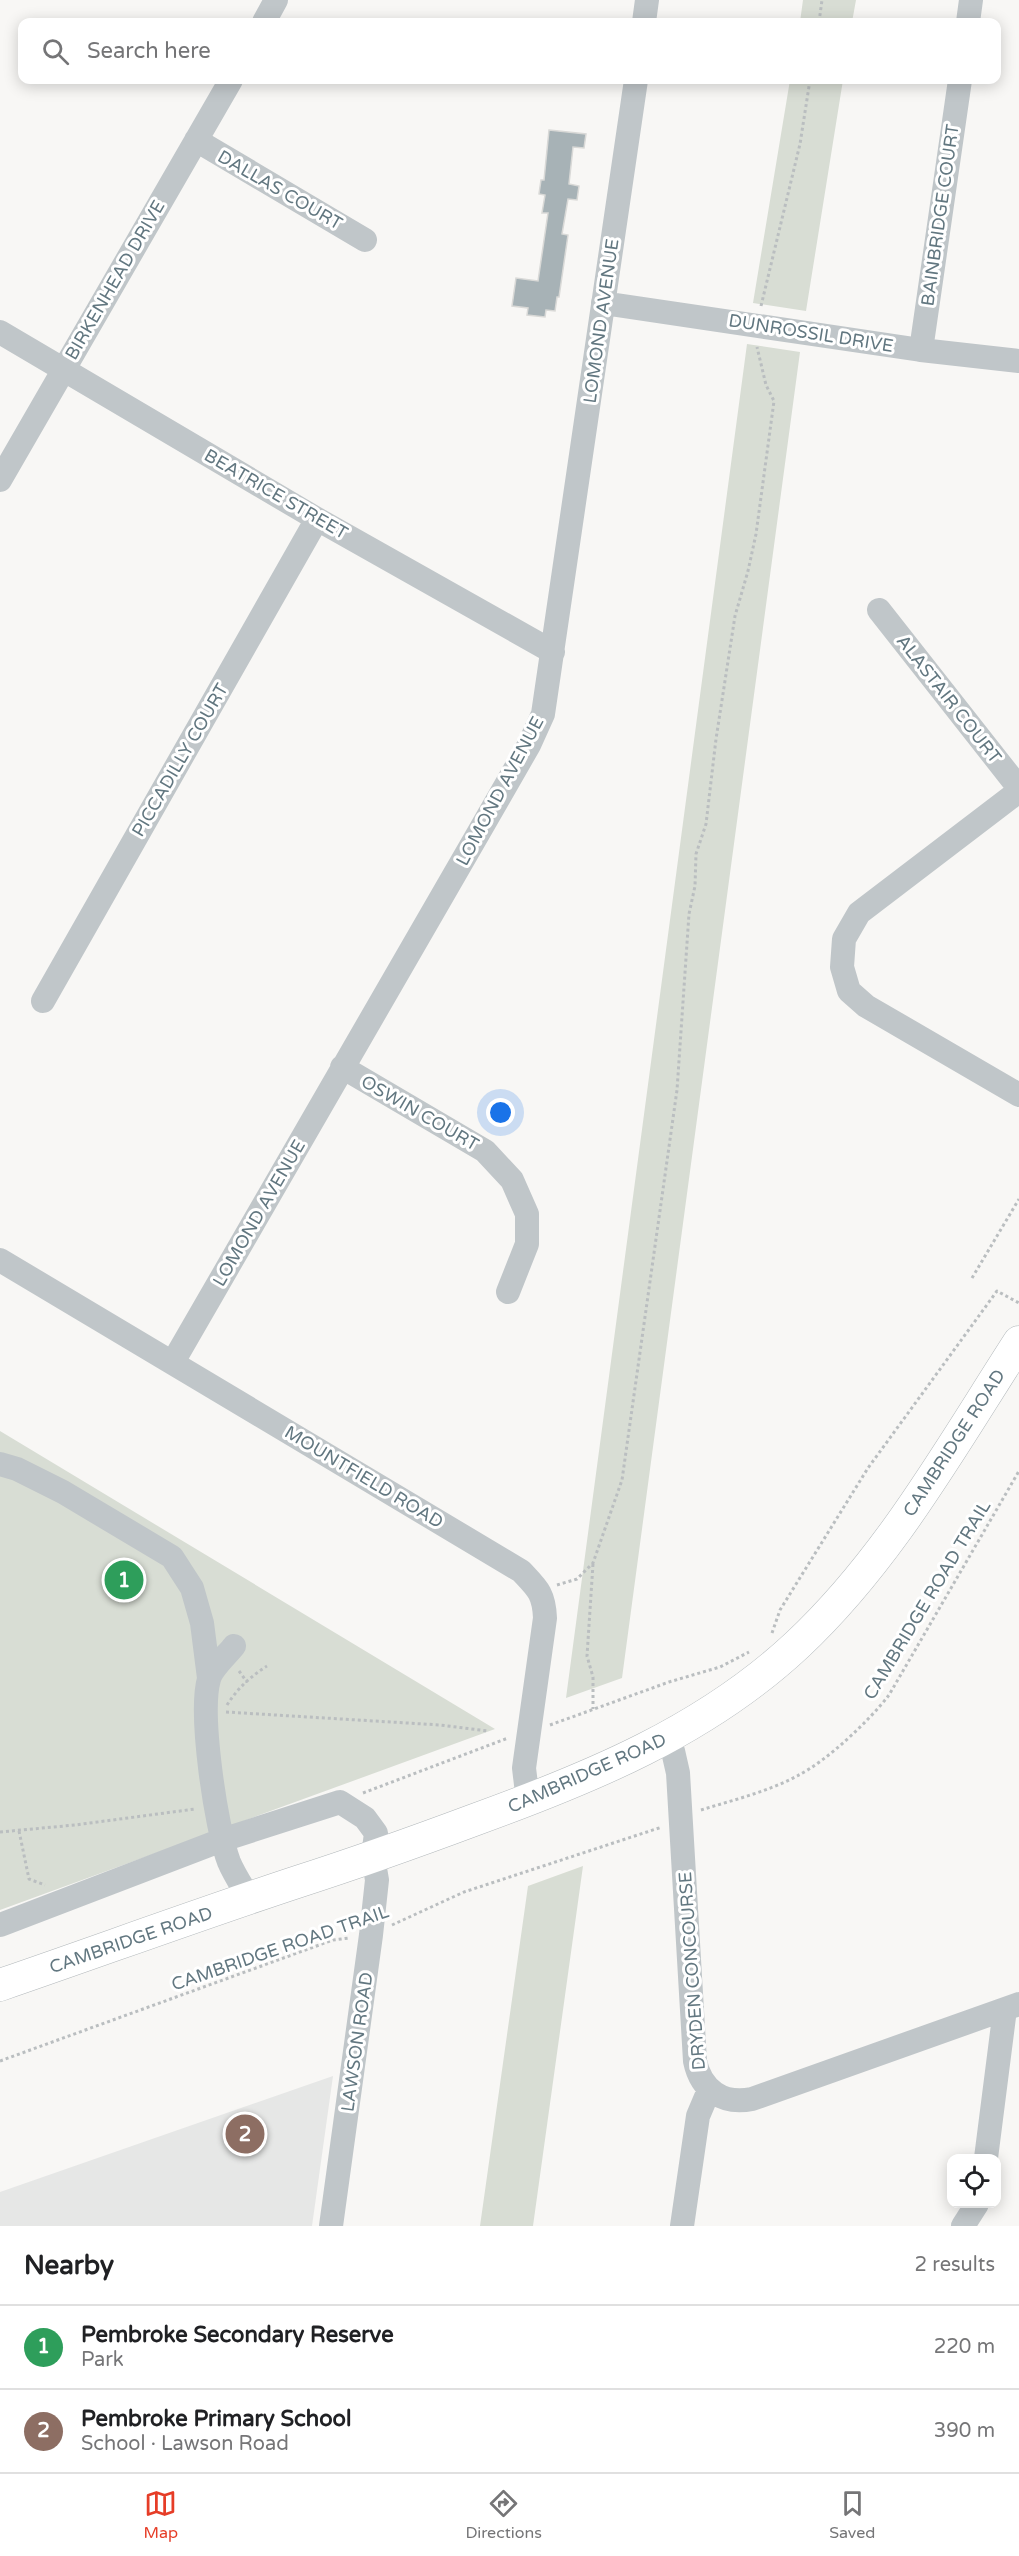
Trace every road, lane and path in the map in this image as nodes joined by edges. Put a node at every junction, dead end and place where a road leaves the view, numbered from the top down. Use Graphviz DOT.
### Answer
graph roads {
  1 [pos="276,0"];
  2 [pos="648,0"];
  3 [pos="822,0"];
  4 [pos="971,0"];
  5 [pos="266,18"];
  6 [pos="645,18"];
  7 [pos="820,18"];
  8 [pos="969,18"];
  9 [pos="229,84"];
  10 [pos="635,84"];
  11 [pos="809,84"];
  12 [pos="959,84"];
  13 [pos="196,140"];
  14 [pos="365,240"];
  15 [pos="603,303"];
  16 [pos="760,308"];
  17 [pos="0,332"];
  18 [pos="755,343"];
  19 [pos="921,350"];
  20 [pos="1019,362"];
  21 [pos="64,369"];
  22 [pos="0,480"];
  23 [pos="317,519"];
  24 [pos="879,610"];
  25 [pos="553,652"];
  26 [pos="1019,790"];
  27 [pos="43,1001"];
  28 [pos="342,1067"];
  29 [pos="1019,1095"];
  30 [pos="1019,1199"];
  31 [pos="0,1260"];
  32 [pos="972,1278"];
  33 [pos="508,1292"];
  34 [pos="1019,1303"];
  35 [pos="1019,1342"];
  36 [pos="173,1362"];
  37 [pos="0,1464"];
  38 [pos="1019,1471"];
  39 [pos="593,1563"];
  40 [pos="556,1585"];
  41 [pos="798,1643"];
  42 [pos="234,1646"];
  43 [pos="758,1648"];
  44 [pos="267,1666"];
  45 [pos="209,1678"];
  46 [pos="593,1710"];
  47 [pos="219,1713"];
  48 [pos="488,1731"];
  49 [pos="519,1735"];
  50 [pos="666,1738"];
  51 [pos="528,1801"];
  52 [pos="340,1802"];
  53 [pos="215,1806"];
  54 [pos="701,1810"];
  55 [pos="671,1824"];
  56 [pos="19,1830"];
  57 [pos="0,1832"];
  58 [pos="222,1840"];
  59 [pos="374,1857"];
  60 [pos="50,1892"];
  61 [pos="249,1898"];
  62 [pos="0,1925"];
  63 [pos="371,1935"];
  64 [pos="0,1985"];
  65 [pos="1012,2007"];
  66 [pos="0,2061"];
  67 [pos="709,2090"];
  68 [pos="987,2154"];
  69 [pos="974,2208"];
  70 [pos="331,2226"];
  71 [pos="682,2226"];
  72 [pos="963,2226"];
  1 -- 5 [label="street"];
  2 -- 6 [label="street"];
  3 -- 7 [label="path"];
  4 -- 8 [label="street"];
  9 -- 13 [label="street, BIRKENHEAD DRIVE"];
  10 -- 15 [label="street, LOMOND AVENUE"];
  11 -- 16 [label="path"];
  12 -- 19 [label="street, BAINBRIDGE COURT"];
  13 -- 14 [label="street, DALLAS COURT"];
  13 -- 21 [label="street, BIRKENHEAD DRIVE"];
  15 -- 19 [label="street, DUNROSSIL DRIVE"];
  15 -- 25 [label="street, LOMOND AVENUE"];
  17 -- 21 [label="street, BEATRICE STREET"];
  18 -- 39 [label="path"];
  19 -- 20 [label="street, DUNROSSIL DRIVE"];
  21 -- 22 [label="street, BIRKENHEAD DRIVE"];
  21 -- 23 [label="street, BEATRICE STREET"];
  23 -- 25 [label="street, BEATRICE STREET"];
  23 -- 27 [label="street, PICCADILLY COURT"];
  24 -- 26 [label="street, ALASTAIR COURT"];
  25 -- 28 [label="street, LOMOND AVENUE"];
  26 -- 29 [label="street"];
  28 -- 33 [label="street, OSWIN COURT"];
  28 -- 36 [label="street, LOMOND AVENUE"];
  30 -- 32 [label="path"];
  31 -- 36 [label="street, MOUNTFIELD ROAD"];
  34 -- 41 [label="path"];
  35 -- 41 [label="main road, CAMBRIDGE ROAD"];
  36 -- 49 [label="street, MOUNTFIELD ROAD"];
  37 -- 45 [label="street"];
  38 -- 54 [label="path, CAMBRIDGE ROAD TRAIL"];
  39 -- 40 [label="path"];
  39 -- 46 [label="path"];
  41 -- 50 [label="main road, CAMBRIDGE ROAD"];
  42 -- 45 [label="street"];
  43 -- 46 [label="path"];
  44 -- 47 [label="path"];
  45 -- 47 [label="street"];
  46 -- 49 [label="path"];
  47 -- 48 [label="path"];
  47 -- 53 [label="street"];
  49 -- 51 [label="street, MOUNTFIELD ROAD"];
  49 -- 52 [label="path"];
  50 -- 51 [label="main road, CAMBRIDGE ROAD"];
  50 -- 67 [label="street, DRYDEN CONCOURSE"];
  51 -- 59 [label="main road, CAMBRIDGE ROAD"];
  52 -- 58 [label="street"];
  52 -- 59 [label="street, LAWSON ROAD"];
  53 -- 56 [label="path"];
  53 -- 58 [label="street"];
  55 -- 63 [label="path, CAMBRIDGE ROAD TRAIL"];
  56 -- 57 [label="path"];
  56 -- 60 [label="path"];
  58 -- 61 [label="street"];
  58 -- 62 [label="street"];
  59 -- 61 [label="main road, CAMBRIDGE ROAD"];
  59 -- 63 [label="street, LAWSON ROAD"];
  61 -- 64 [label="main road, CAMBRIDGE ROAD"];
  63 -- 66 [label="path, CAMBRIDGE ROAD TRAIL"];
  63 -- 70 [label="street, LAWSON ROAD"];
  65 -- 67 [label="street, DRYDEN CONCOURSE"];
  65 -- 68 [label="street"];
  67 -- 71 [label="street"];
  69 -- 72 [label="street"];
}
